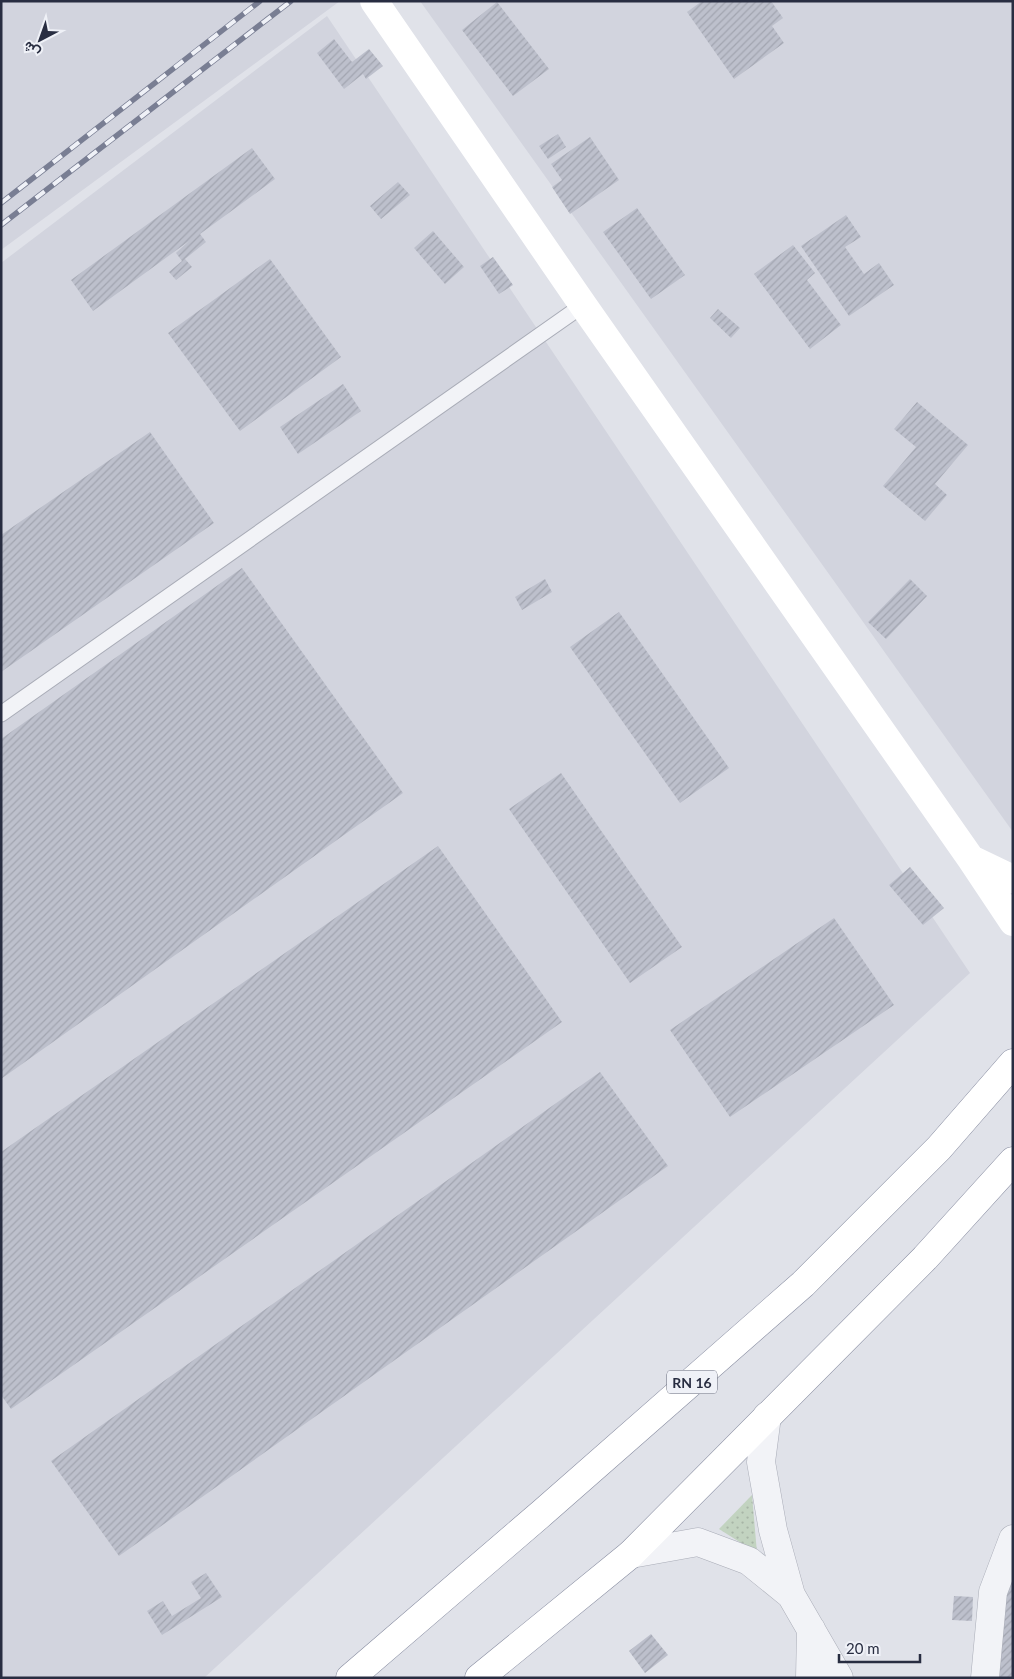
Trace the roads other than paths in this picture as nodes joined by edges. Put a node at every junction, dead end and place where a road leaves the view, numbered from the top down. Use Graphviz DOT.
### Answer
graph roads {
  1 [pos="374,1"];
  2 [pos="583,305"];
  3 [pos="1,714"];
  4 [pos="971,859"];
  5 [pos="1013,879"];
  6 [pos="1013,922"];
  7 [pos="1013,1064"];
  8 [pos="1013,1161"];
  9 [pos="767,1416"];
  10 [pos="1013,1539"];
  11 [pos="631,1554"];
  12 [pos="791,1595"];
  13 [pos="811,1629"];
  14 [pos="350,1678"];
  15 [pos="479,1678"];
  16 [pos="810,1678"];
  17 [pos="839,1678"];
  18 [pos="985,1678"];
  1 -- 2 [label="main road"];
  2 -- 3 [label="lane"];
  2 -- 4 [label="main road"];
  4 -- 5 [label="main road"];
  4 -- 6 [label="main road"];
  7 -- 14 [label="main road, RN 16"];
  8 -- 9 [label="main road"];
  9 -- 11 [label="main road"];
  9 -- 12 [label="street"];
  10 -- 18 [label="street"];
  11 -- 12 [label="street"];
  11 -- 15 [label="main road"];
  12 -- 13 [label="street"];
  13 -- 16 [label="street"];
  13 -- 17 [label="street"];
}
